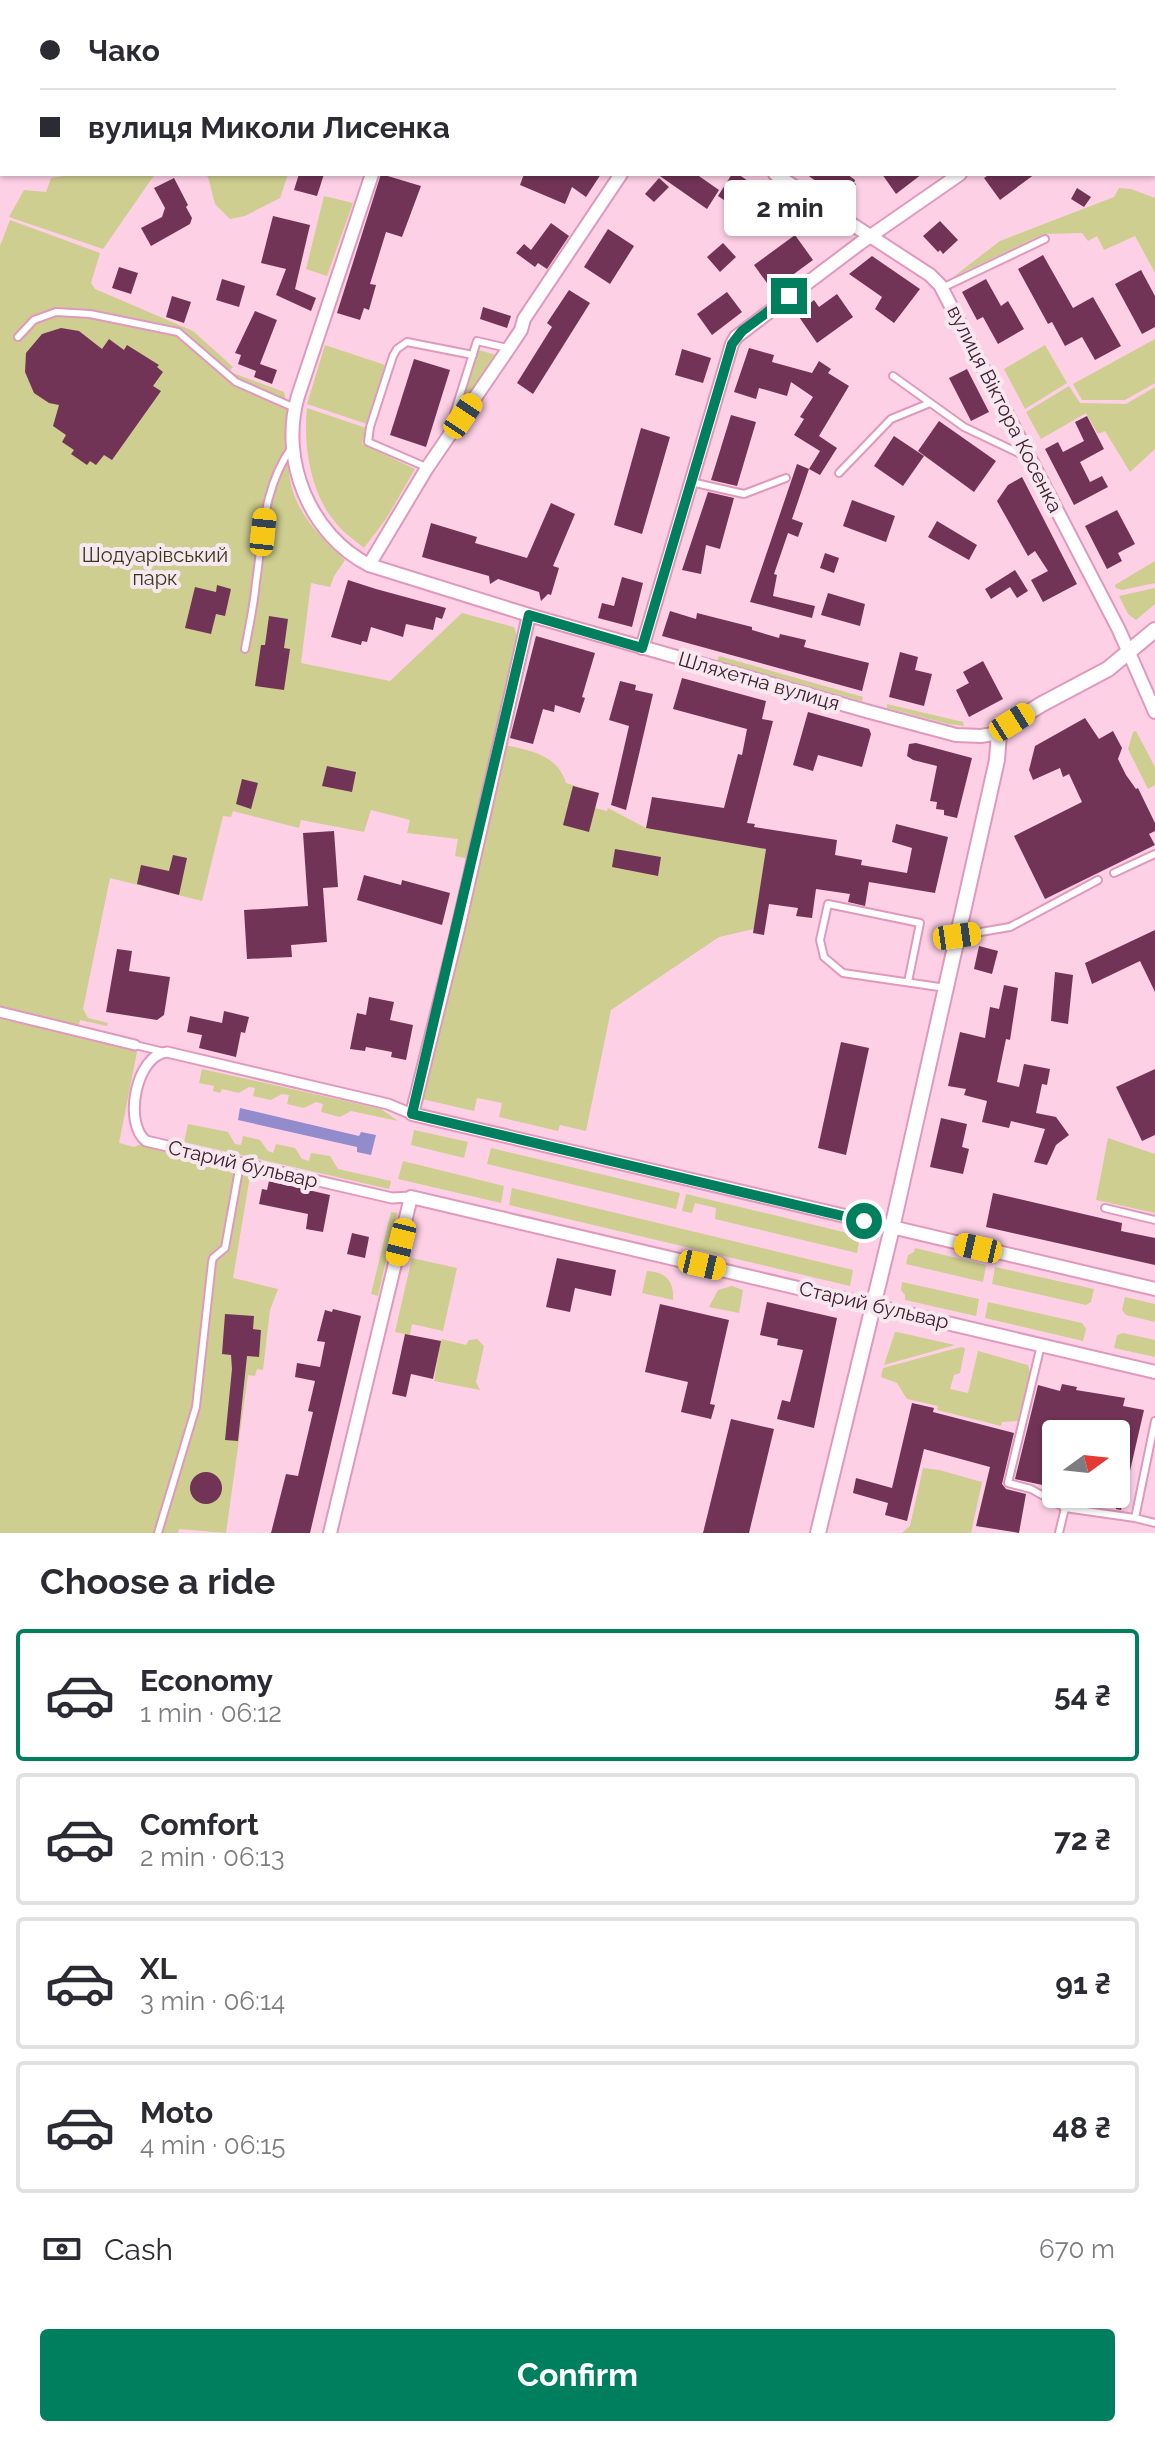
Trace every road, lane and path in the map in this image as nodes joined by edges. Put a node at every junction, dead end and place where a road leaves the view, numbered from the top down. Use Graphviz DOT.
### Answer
graph roads {
  1 [pos="371,176"];
  2 [pos="620,176"];
  3 [pos="778,176"];
  4 [pos="957,176"];
  5 [pos="870,237"];
  6 [pos="1045,239"];
  7 [pos="942,288"];
  8 [pos="18,337"];
  9 [pos="509,348"];
  10 [pos="473,355"];
  11 [pos="893,376"];
  12 [pos="930,403"];
  13 [pos="295,408"];
  14 [pos="463,416"];
  15 [pos="294,444"];
  16 [pos="1030,458"];
  17 [pos="427,468"];
  18 [pos="839,473"];
  19 [pos="786,478"];
  20 [pos="691,482"];
  21 [pos="369,565"];
  22 [pos="529,615"];
  23 [pos="1155,630"];
  24 [pos="642,648"];
  25 [pos="245,649"];
  26 [pos="1129,654"];
  27 [pos="1155,712"];
  28 [pos="999,733"];
  29 [pos="1155,854"];
  30 [pos="1114,873"];
  31 [pos="1098,880"];
  32 [pos="957,936"];
  33 [pos="908,982"];
  34 [pos="946,988"];
  35 [pos="0,1012"];
  36 [pos="135,1045"];
  37 [pos="167,1052"];
  38 [pos="412,1114"];
  39 [pos="240,1164"];
  40 [pos="411,1197"];
  41 [pos="1105,1208"];
  42 [pos="1155,1220"];
  43 [pos="892,1228"];
  44 [pos="1155,1289"];
  45 [pos="872,1304"];
  46 [pos="1041,1345"];
  47 [pos="1155,1372"];
  48 [pos="1155,1421"];
  49 [pos="1042,1495"];
  50 [pos="1065,1508"];
  51 [pos="1135,1518"];
  52 [pos="1155,1523"];
  53 [pos="158,1533"];
  54 [pos="330,1533"];
  55 [pos="818,1533"];
  56 [pos="1059,1533"];
  1 -- 13 [label="street, Шляхетна вулиця"];
  2 -- 9 [label="street"];
  3 -- 5 [label="street, вулиця Віктора Косенка"];
  4 -- 5 [label="street"];
  5 -- 7 [label="street, вулиця Віктора Косенка"];
  5 -- 20 [label="street"];
  6 -- 7 [label="lane"];
  7 -- 16 [label="street, вулиця Віктора Косенка"];
  8 -- 13 [label="lane"];
  9 -- 10 [label="lane"];
  9 -- 14 [label="street"];
  10 -- 14 [label="lane"];
  10 -- 17 [label="lane"];
  11 -- 12 [label="lane"];
  12 -- 16 [label="lane"];
  12 -- 18 [label="lane"];
  13 -- 15 [label="street, Шляхетна вулиця"];
  14 -- 17 [label="street"];
  15 -- 21 [label="street, Шляхетна вулиця"];
  15 -- 25 [label="lane"];
  16 -- 26 [label="street, вулиця Віктора Косенка"];
  17 -- 21 [label="street"];
  19 -- 20 [label="lane"];
  20 -- 24 [label="street"];
  21 -- 22 [label="street, Шляхетна вулиця"];
  22 -- 24 [label="street, Шляхетна вулиця"];
  22 -- 38 [label="street"];
  23 -- 26 [label="street"];
  24 -- 28 [label="street, Шляхетна вулиця"];
  26 -- 27 [label="street, вулиця Віктора Косенка"];
  26 -- 28 [label="street"];
  28 -- 32 [label="street"];
  29 -- 30 [label="lane"];
  31 -- 32 [label="lane"];
  32 -- 34 [label="street"];
  33 -- 33 [label="lane"];
  33 -- 34 [label="lane"];
  34 -- 43 [label="street"];
  35 -- 36 [label="street"];
  36 -- 37 [label="lane"];
  37 -- 38 [label="street"];
  37 -- 39 [label="street, Старий бульвар"];
  38 -- 43 [label="street"];
  39 -- 40 [label="street, Старий бульвар"];
  39 -- 53 [label="lane"];
  40 -- 45 [label="street, Старий бульвар"];
  40 -- 54 [label="street"];
  41 -- 42 [label="lane"];
  43 -- 44 [label="street"];
  43 -- 45 [label="street"];
  45 -- 46 [label="street, Старий бульвар"];
  45 -- 55 [label="street"];
  46 -- 47 [label="street, Старий бульвар"];
  46 -- 49 [label="lane"];
  48 -- 51 [label="lane"];
  50 -- 51 [label="lane"];
  50 -- 56 [label="lane"];
  51 -- 52 [label="lane"];
}
